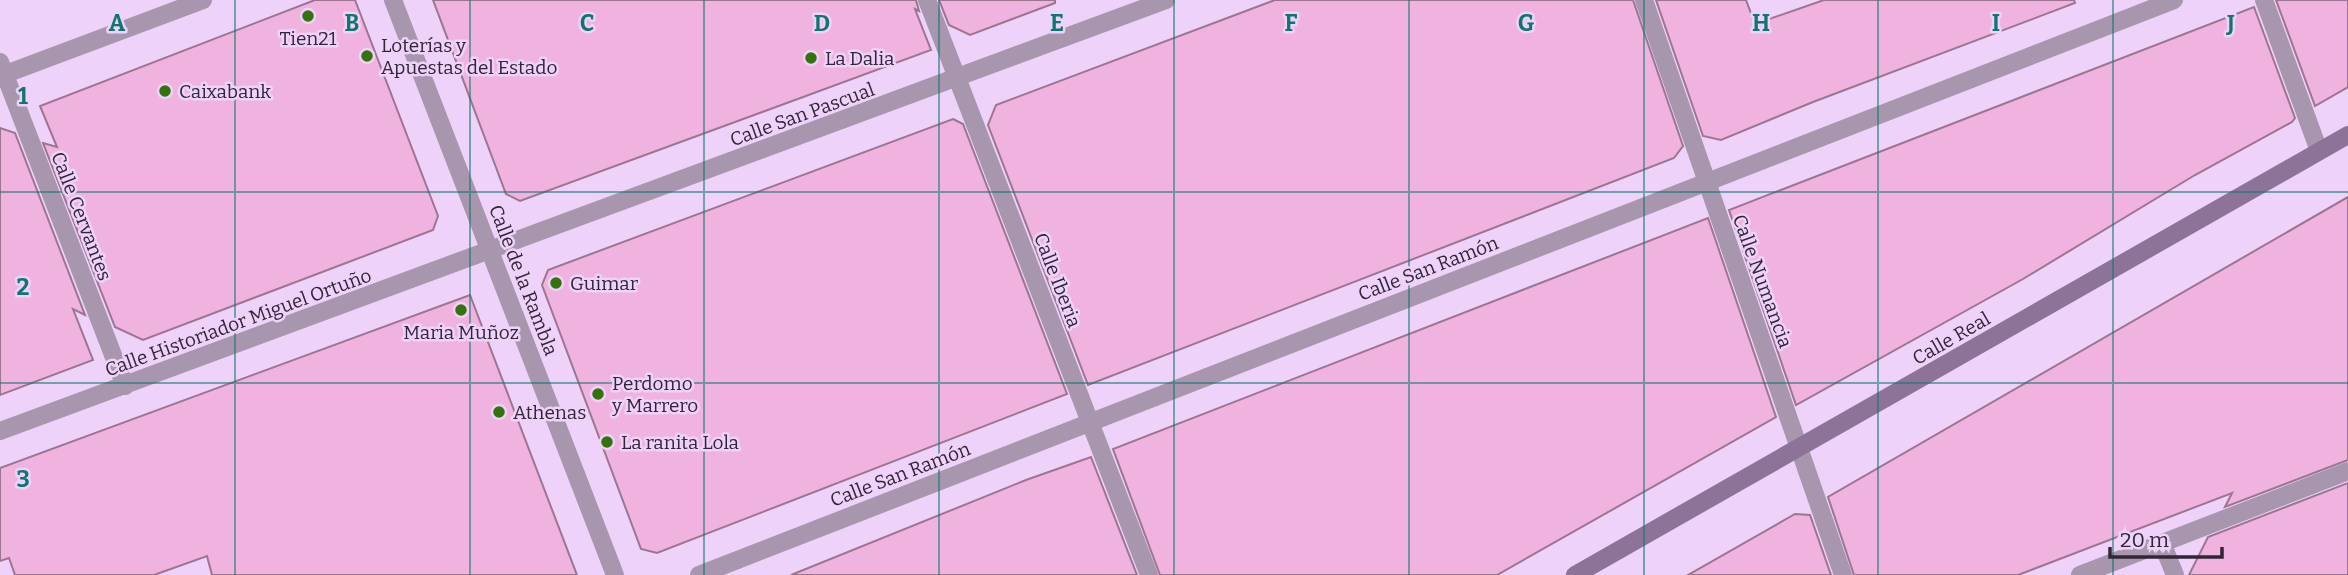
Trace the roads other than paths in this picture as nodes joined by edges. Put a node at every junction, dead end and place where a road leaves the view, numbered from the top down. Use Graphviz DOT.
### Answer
graph roads {
  1 [pos="203,0"];
  2 [pos="393,0"];
  3 [pos="927,0"];
  4 [pos="1166,0"];
  5 [pos="1644,0"];
  6 [pos="2174,0"];
  7 [pos="2264,0"];
  8 [pos="2,71"];
  9 [pos="957,79"];
  10 [pos="2348,135"];
  11 [pos="2319,151"];
  12 [pos="1705,182"];
  13 [pos="491,251"];
  14 [pos="125,386"];
  15 [pos="1091,423"];
  16 [pos="0,431"];
  17 [pos="1800,448"];
  18 [pos="2348,471"];
  19 [pos="2162,543"];
  20 [pos="615,575"];
  21 [pos="699,575"];
  22 [pos="1149,575"];
  23 [pos="1575,575"];
  24 [pos="1843,575"];
  25 [pos="2080,575"];
  26 [pos="2175,575"];
  1 -- 8 [label="street"];
  2 -- 13 [label="street, Calle de la Rambla"];
  3 -- 9 [label="street, Calle Iberia"];
  4 -- 9 [label="street, Calle San Pascual"];
  5 -- 12 [label="street, Calle Numancia"];
  6 -- 12 [label="street, Calle San Ramón"];
  7 -- 11 [label="street"];
  8 -- 14 [label="street, Calle Cervantes"];
  9 -- 13 [label="street, Calle San Pascual"];
  9 -- 15 [label="street, Calle Iberia"];
  10 -- 11 [label="main road, Calle Real"];
  11 -- 17 [label="main road, Calle Real"];
  12 -- 15 [label="street, Calle San Ramón"];
  12 -- 17 [label="street, Calle Numancia"];
  13 -- 14 [label="street, Calle Historiador Miguel Ortuño"];
  13 -- 20 [label="street, Calle de la Rambla"];
  14 -- 16 [label="street, Calle Historiador Miguel Ortuño"];
  15 -- 21 [label="street, Calle San Ramón"];
  15 -- 22 [label="street, Calle Iberia"];
  17 -- 23 [label="main road, Calle Real"];
  17 -- 24 [label="street, Calle Numancia"];
  18 -- 19 [label="street"];
  19 -- 25 [label="street"];
  19 -- 26 [label="street"];
}
